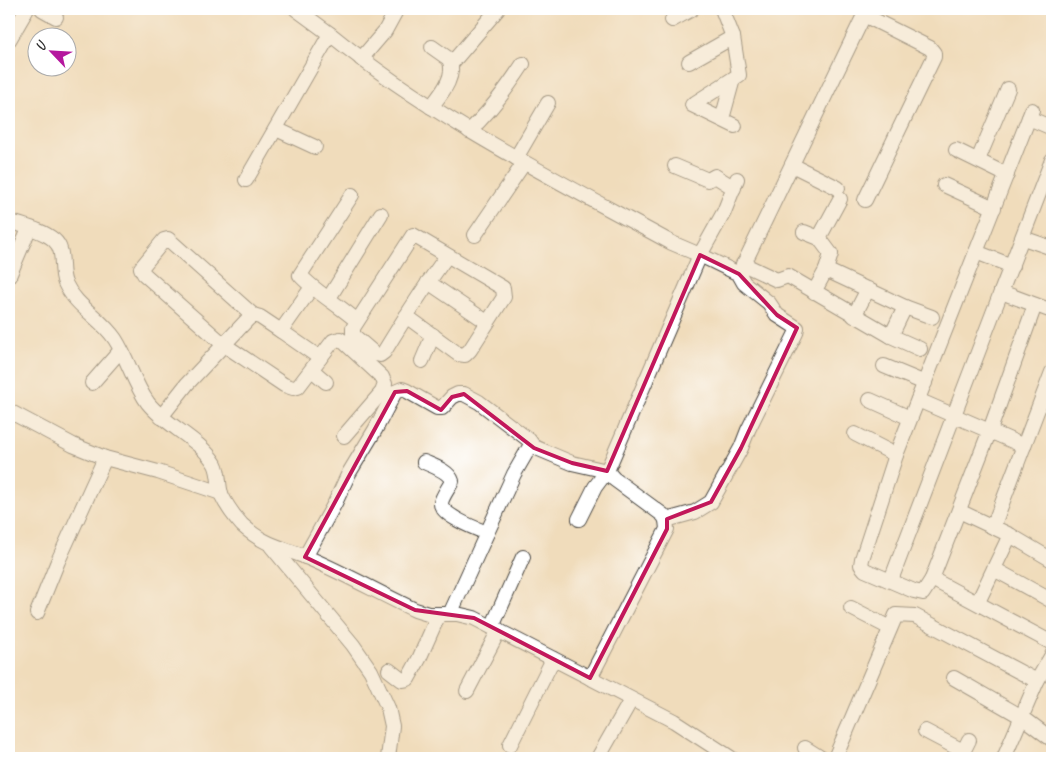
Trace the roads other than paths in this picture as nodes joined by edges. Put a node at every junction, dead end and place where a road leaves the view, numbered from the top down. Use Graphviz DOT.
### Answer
graph roads {
  1 [pos="27,9"];
  2 [pos="42,9"];
  3 [pos="296,9"];
  4 [pos="397,9"];
  5 [pos="498,9"];
  6 [pos="692,9"];
  7 [pos="722,9"];
  8 [pos="865,12"];
  9 [pos="56,17"];
  10 [pos="672,20"];
  11 [pos="330,34"];
  12 [pos="733,37"];
  13 [pos="9,40"];
  14 [pos="432,47"];
  15 [pos="361,59"];
  16 [pos="689,62"];
  17 [pos="451,64"];
  18 [pos="523,64"];
  19 [pos="733,79"];
  20 [pos="1008,89"];
  21 [pos="548,103"];
  22 [pos="431,107"];
  23 [pos="722,119"];
  24 [pos="735,126"];
  25 [pos="1052,128"];
  26 [pos="276,129"];
  27 [pos="468,131"];
  28 [pos="315,147"];
  29 [pos="956,150"];
  30 [pos="520,160"];
  31 [pos="978,160"];
  32 [pos="1052,160"];
  33 [pos="792,165"];
  34 [pos="675,166"];
  35 [pos="1007,175"];
  36 [pos="246,180"];
  37 [pos="944,185"];
  38 [pos="352,195"];
  39 [pos="865,200"];
  40 [pos="994,208"];
  41 [pos="381,214"];
  42 [pos="9,221"];
  43 [pos="29,229"];
  44 [pos="804,232"];
  45 [pos="475,235"];
  46 [pos="819,238"];
  47 [pos="1023,238"];
  48 [pos="1052,248"];
  49 [pos="976,252"];
  50 [pos="700,255"];
  51 [pos="447,256"];
  52 [pos="1012,266"];
  53 [pos="741,269"];
  54 [pos="826,270"];
  55 [pos="9,276"];
  56 [pos="428,282"];
  57 [pos="312,287"];
  58 [pos="868,289"];
  59 [pos="814,292"];
  60 [pos="1001,292"];
  61 [pos="329,298"];
  62 [pos="1035,305"];
  63 [pos="905,307"];
  64 [pos="1052,311"];
  65 [pos="253,315"];
  66 [pos="406,316"];
  67 [pos="854,316"];
  68 [pos="932,317"];
  69 [pos="357,321"];
  70 [pos="487,322"];
  71 [pos="281,331"];
  72 [pos="433,336"];
  73 [pos="890,336"];
  74 [pos="223,344"];
  75 [pos="920,349"];
  76 [pos="120,351"];
  77 [pos="320,358"];
  78 [pos="422,361"];
  79 [pos="884,366"];
  80 [pos="312,370"];
  81 [pos="1052,372"];
  82 [pos="326,382"];
  83 [pos="92,383"];
  84 [pos="925,383"];
  85 [pos="870,400"];
  86 [pos="918,400"];
  87 [pos="9,411"];
  88 [pos="954,416"];
  89 [pos="161,417"];
  90 [pos="910,418"];
  91 [pos="990,430"];
  92 [pos="854,434"];
  93 [pos="344,436"];
  94 [pos="1024,446"];
  95 [pos="534,447"];
  96 [pos="896,455"];
  97 [pos="105,458"];
  98 [pos="424,462"];
  99 [pos="606,471"];
  100 [pos="221,493"];
  101 [pos="958,511"];
  102 [pos="579,519"];
  103 [pos="666,520"];
  104 [pos="993,527"];
  105 [pos="487,533"];
  106 [pos="1010,535"];
  107 [pos="270,545"];
  108 [pos="305,557"];
  109 [pos="523,558"];
  110 [pos="1052,560"];
  111 [pos="994,569"];
  112 [pos="932,579"];
  113 [pos="890,580"];
  114 [pos="923,593"];
  115 [pos="1052,601"];
  116 [pos="978,602"];
  117 [pos="851,608"];
  118 [pos="37,613"];
  119 [pos="444,614"];
  120 [pos="915,616"];
  121 [pos="496,628"];
  122 [pos="890,628"];
  123 [pos="1052,643"];
  124 [pos="1052,655"];
  125 [pos="552,659"];
  126 [pos="389,670"];
  127 [pos="590,678"];
  128 [pos="954,678"];
  129 [pos="1038,681"];
  130 [pos="467,691"];
  131 [pos="631,700"];
  132 [pos="1022,717"];
  133 [pos="925,731"];
  134 [pos="1050,738"];
  135 [pos="510,744"];
  136 [pos="805,748"];
  137 [pos="964,750"];
  138 [pos="1009,756"];
  139 [pos="388,758"];
  140 [pos="598,758"];
  141 [pos="730,758"];
  142 [pos="822,758"];
  143 [pos="835,758"];
  1 -- 13 [label="street"];
  2 -- 9 [label="street"];
  3 -- 11 [label="street"];
  4 -- 15 [label="street"];
  5 -- 17 [label="street"];
  6 -- 10 [label="street"];
  7 -- 12 [label="street"];
  8 -- 33 [label="street"];
  8 -- 39 [label="street"];
  11 -- 15 [label="street"];
  11 -- 26 [label="street"];
  12 -- 16 [label="street"];
  12 -- 19 [label="street"];
  14 -- 17 [label="street"];
  15 -- 22 [label="street"];
  17 -- 22 [label="street"];
  18 -- 27 [label="street"];
  19 -- 23 [label="street"];
  19 -- 23 [label="street"];
  20 -- 31 [label="street"];
  21 -- 30 [label="street"];
  22 -- 27 [label="street"];
  23 -- 24 [label="street"];
  25 -- 35 [label="street"];
  26 -- 28 [label="street"];
  26 -- 36 [label="street"];
  27 -- 30 [label="street"];
  29 -- 31 [label="street"];
  30 -- 45 [label="street"];
  30 -- 50 [label="street"];
  31 -- 35 [label="street"];
  32 -- 47 [label="street"];
  33 -- 46 [label="street"];
  33 -- 53 [label="street"];
  34 -- 50 [label="street"];
  35 -- 40 [label="street"];
  37 -- 40 [label="street"];
  38 -- 57 [label="street"];
  40 -- 49 [label="street"];
  41 -- 61 [label="street"];
  42 -- 43 [label="street"];
  43 -- 55 [label="street"];
  43 -- 76 [label="street"];
  44 -- 46 [label="street"];
  46 -- 54 [label="street"];
  47 -- 48 [label="street"];
  47 -- 52 [label="street"];
  49 -- 52 [label="street"];
  49 -- 84 [label="street"];
  50 -- 53 [label="street"];
  50 -- 99 [label="street"];
  51 -- 56 [label="street"];
  51 -- 69 [label="street"];
  51 -- 70 [label="street"];
  52 -- 60 [label="street"];
  53 -- 59 [label="street"];
  53 -- 103 [label="street"];
  54 -- 58 [label="street"];
  54 -- 59 [label="street"];
  56 -- 66 [label="street"];
  56 -- 70 [label="street"];
  57 -- 61 [label="street"];
  57 -- 71 [label="street"];
  58 -- 63 [label="street"];
  58 -- 67 [label="street"];
  59 -- 67 [label="street"];
  60 -- 62 [label="street"];
  60 -- 88 [label="street"];
  61 -- 69 [label="street"];
  62 -- 64 [label="street"];
  62 -- 91 [label="street"];
  63 -- 68 [label="street"];
  63 -- 73 [label="street"];
  65 -- 71 [label="street"];
  65 -- 74 [label="street"];
  65 -- 74 [label="street"];
  66 -- 69 [label="street"];
  66 -- 72 [label="street"];
  67 -- 73 [label="street"];
  70 -- 72 [label="street"];
  71 -- 77 [label="street"];
  72 -- 78 [label="street"];
  73 -- 75 [label="street"];
  74 -- 80 [label="street"];
  74 -- 89 [label="street"];
  76 -- 83 [label="street"];
  76 -- 89 [label="street"];
  77 -- 80 [label="street"];
  77 -- 93 [label="street"];
  79 -- 84 [label="street"];
  80 -- 82 [label="street"];
  81 -- 94 [label="street"];
  84 -- 86 [label="street"];
  85 -- 90 [label="street"];
  86 -- 88 [label="street"];
  86 -- 90 [label="street"];
  87 -- 97 [label="street"];
  88 -- 91 [label="street"];
  88 -- 113 [label="street"];
  89 -- 100 [label="street"];
  90 -- 96 [label="street"];
  91 -- 94 [label="street"];
  91 -- 101 [label="street"];
  92 -- 96 [label="street"];
  94 -- 104 [label="street"];
  95 -- 99 [label="street"];
  95 -- 105 [label="street"];
  95 -- 108 [label="street"];
  96 -- 113 [label="street"];
  97 -- 100 [label="street"];
  97 -- 118 [label="street"];
  98 -- 105 [label="street"];
  99 -- 102 [label="street"];
  99 -- 103 [label="street"];
  100 -- 107 [label="street"];
  101 -- 104 [label="street"];
  101 -- 112 [label="street"];
  103 -- 127 [label="street"];
  104 -- 106 [label="street"];
  105 -- 119 [label="street"];
  106 -- 110 [label="street"];
  106 -- 111 [label="street"];
  107 -- 108 [label="street"];
  107 -- 139 [label="street"];
  108 -- 119 [label="street"];
  109 -- 121 [label="street"];
  111 -- 115 [label="street"];
  111 -- 116 [label="street"];
  112 -- 114 [label="street"];
  112 -- 116 [label="street"];
  113 -- 114 [label="street"];
  114 -- 120 [label="street"];
  116 -- 123 [label="street"];
  117 -- 122 [label="street"];
  119 -- 121 [label="street"];
  119 -- 126 [label="street"];
  120 -- 122 [label="street"];
  120 -- 129 [label="street"];
  121 -- 125 [label="street"];
  121 -- 130 [label="street"];
  122 -- 143 [label="street"];
  124 -- 129 [label="street"];
  125 -- 127 [label="street"];
  125 -- 135 [label="street"];
  127 -- 131 [label="street"];
  128 -- 132 [label="street"];
  129 -- 132 [label="street"];
  131 -- 140 [label="street"];
  131 -- 141 [label="street"];
  132 -- 134 [label="street"];
  132 -- 138 [label="street"];
  133 -- 137 [label="street"];
  136 -- 142 [label="street"];
}
